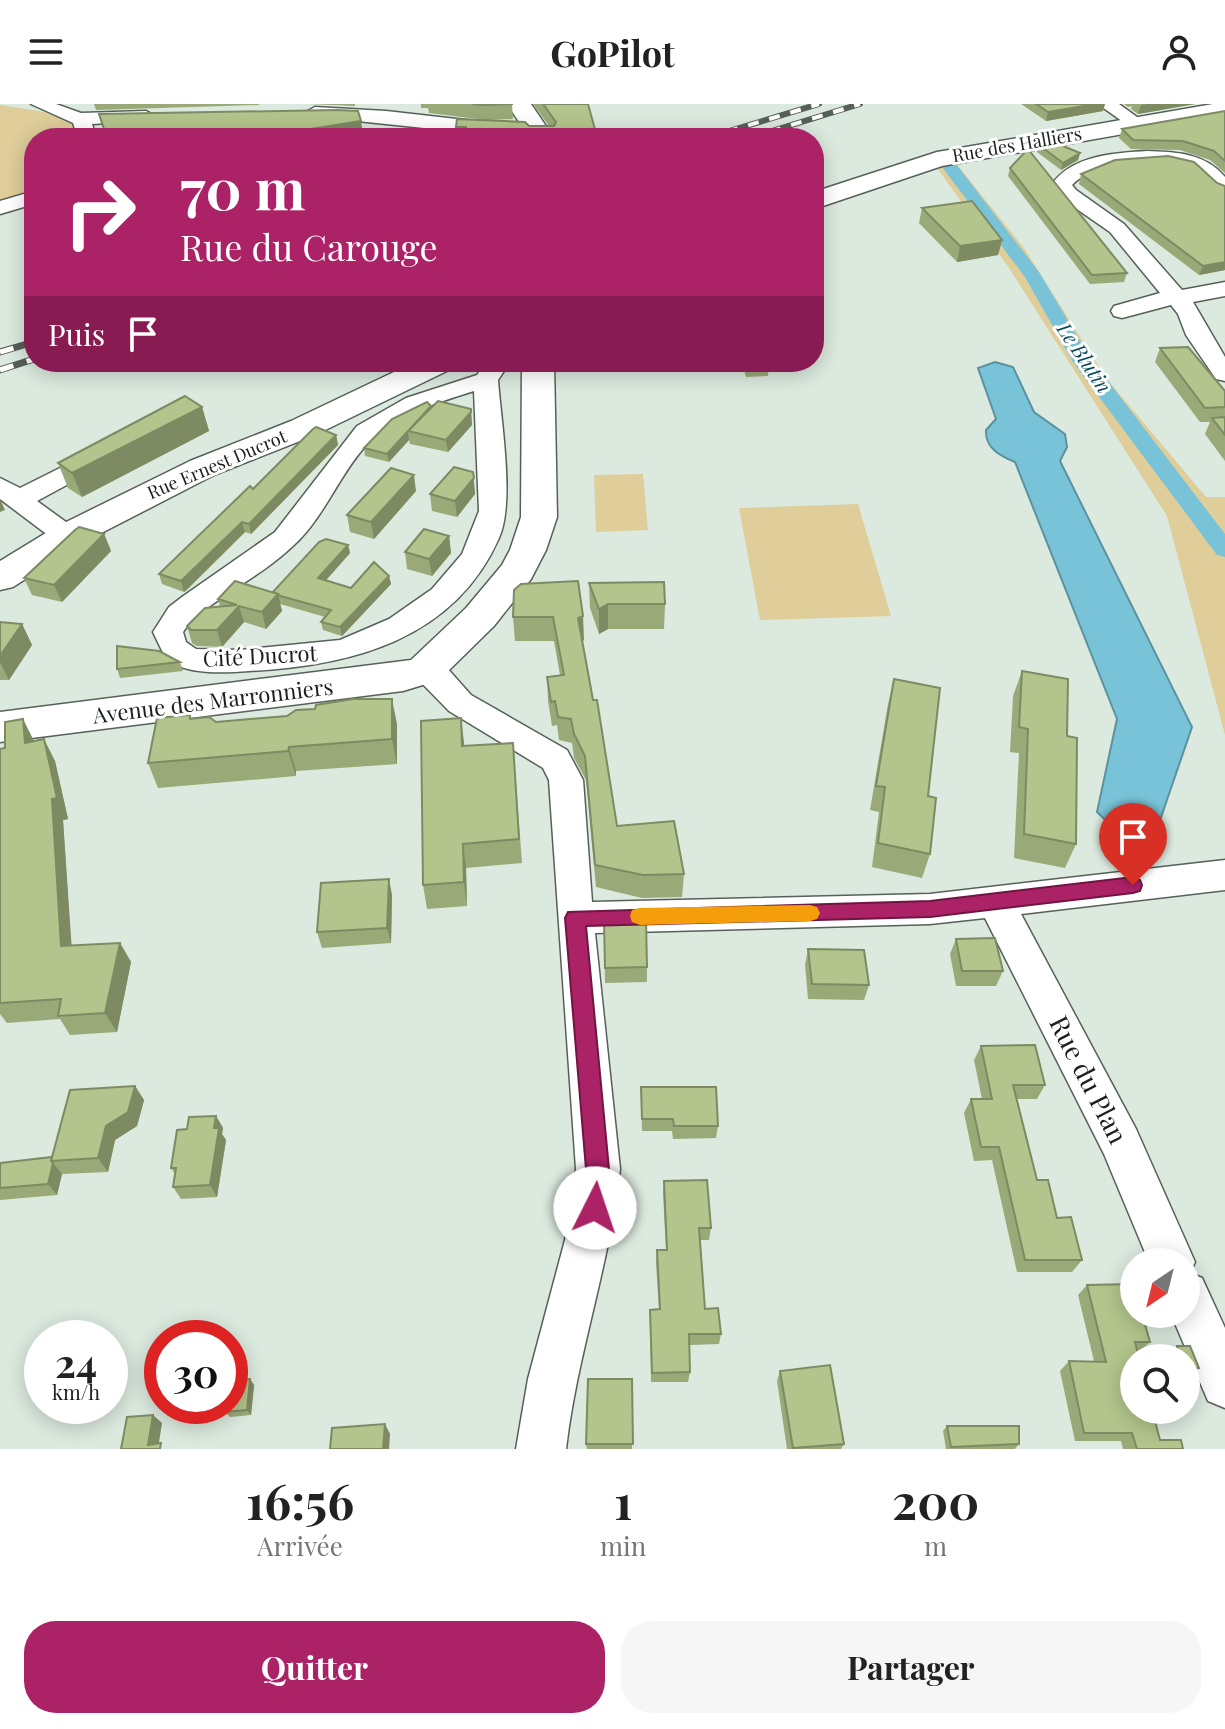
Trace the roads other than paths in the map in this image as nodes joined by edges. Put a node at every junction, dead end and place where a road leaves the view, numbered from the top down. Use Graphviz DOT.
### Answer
graph roads {
  1 [pos="40,104"];
  2 [pos="519,104"];
  3 [pos="1107,104"];
  4 [pos="1225,109"];
  5 [pos="291,114"];
  6 [pos="160,116"];
  7 [pos="79,119"];
  8 [pos="1139,125"];
  9 [pos="84,128"];
  10 [pos="482,128"];
  11 [pos="536,128"];
  12 [pos="1065,137"];
  13 [pos="1099,162"];
  14 [pos="1225,189"];
  15 [pos="824,198"];
  16 [pos="24,200"];
  17 [pos="0,208"];
  18 [pos="1225,289"];
  19 [pos="1175,297"];
  20 [pos="1122,311"];
  21 [pos="419,372"];
  22 [pos="490,372"];
  23 [pos="492,372"];
  24 [pos="538,372"];
  25 [pos="1225,374"];
  26 [pos="124,443"];
  27 [pos="9,493"];
  28 [pos="67,536"];
  29 [pos="0,578"];
  30 [pos="425,670"];
  31 [pos="0,727"];
  32 [pos="1225,875"];
  33 [pos="995,901"];
  34 [pos="575,918"];
  35 [pos="1166,1248"];
  36 [pos="1200,1326"];
  37 [pos="1225,1384"];
  38 [pos="541,1449"];
  1 -- 7 [label="street"];
  2 -- 11 [label="main road"];
  3 -- 8 [label="street"];
  4 -- 8 [label="main road, Rue des Halliers"];
  5 -- 10 [label="street"];
  6 -- 7 [label="street"];
  7 -- 9 [label="street"];
  8 -- 12 [label="main road, Rue des Halliers"];
  12 -- 13 [label="street"];
  12 -- 15 [label="main road, Rue des Halliers"];
  13 -- 14 [label="street"];
  13 -- 19 [label="street"];
  16 -- 17 [label="street"];
  18 -- 19 [label="street"];
  19 -- 20 [label="street"];
  19 -- 25 [label="street"];
  21 -- 28 [label="main road, Rue Ernest Ducrot"];
  22 -- 23 [label="street, Cité Ducrot"];
  24 -- 30 [label="main road"];
  26 -- 27 [label="street"];
  27 -- 28 [label="street"];
  28 -- 29 [label="main road, Rue Ernest Ducrot"];
  30 -- 31 [label="main road, Avenue des Marronniers"];
  30 -- 34 [label="street"];
  32 -- 33 [label="street"];
  33 -- 34 [label="street"];
  33 -- 35 [label="street, Rue du Plan"];
  34 -- 38 [label="street"];
  36 -- 37 [label="street"];
}
